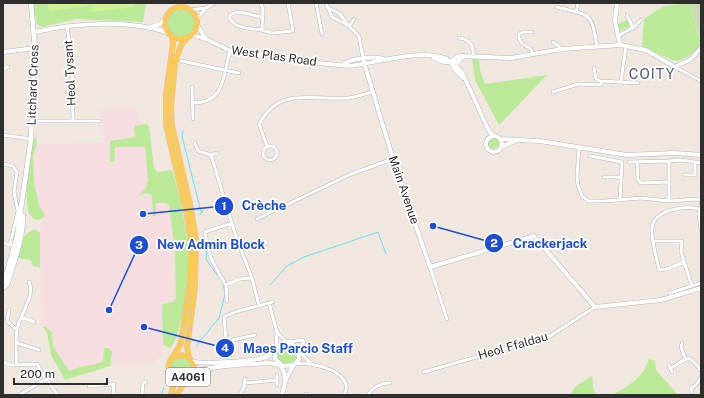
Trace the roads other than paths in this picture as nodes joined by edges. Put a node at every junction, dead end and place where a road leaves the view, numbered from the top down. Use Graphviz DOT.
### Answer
graph roads {
  1 [pos="31,3"];
  2 [pos="173,3"];
  3 [pos="214,3"];
  4 [pos="261,3"];
  5 [pos="288,3"];
  6 [pos="326,3"];
  7 [pos="578,3"];
  8 [pos="617,3"];
  9 [pos="317,5"];
  10 [pos="186,7"];
  11 [pos="327,7"];
  12 [pos="206,8"];
  13 [pos="556,8"];
  14 [pos="170,12"];
  15 [pos="576,12"];
  16 [pos="627,15"];
  17 [pos="262,17"];
  18 [pos="166,18"];
  19 [pos="354,19"];
  20 [pos="641,20"];
  21 [pos="197,22"];
  22 [pos="67,26"];
  23 [pos="349,26"];
  24 [pos="148,28"];
  25 [pos="633,28"];
  26 [pos="262,30"];
  27 [pos="35,32"];
  28 [pos="532,32"];
  29 [pos="170,34"];
  30 [pos="322,34"];
  31 [pos="618,36"];
  32 [pos="189,37"];
  33 [pos="459,38"];
  34 [pos="206,39"];
  35 [pos="553,42"];
  36 [pos="620,45"];
  37 [pos="626,46"];
  38 [pos="597,47"];
  39 [pos="35,48"];
  40 [pos="701,48"];
  41 [pos="562,49"];
  42 [pos="230,51"];
  43 [pos="3,52"];
  44 [pos="532,54"];
  45 [pos="473,56"];
  46 [pos="181,60"];
  47 [pos="364,61"];
  48 [pos="452,63"];
  49 [pos="8,67"];
  50 [pos="675,67"];
  51 [pos="594,68"];
  52 [pos="3,69"];
  53 [pos="225,71"];
  54 [pos="240,74"];
  55 [pos="603,81"];
  56 [pos="621,81"];
  57 [pos="636,81"];
  58 [pos="701,81"];
  59 [pos="192,87"];
  60 [pos="372,92"];
  61 [pos="554,92"];
  62 [pos="193,103"];
  63 [pos="193,119"];
  64 [pos="32,121"];
  65 [pos="73,121"];
  66 [pos="99,121"];
  67 [pos="488,129"];
  68 [pos="3,135"];
  69 [pos="493,136"];
  70 [pos="31,139"];
  71 [pos="487,139"];
  72 [pos="500,139"];
  73 [pos="515,141"];
  74 [pos="195,143"];
  75 [pos="267,146"];
  76 [pos="501,147"];
  77 [pos="579,147"];
  78 [pos="217,153"];
  79 [pos="211,155"];
  80 [pos="701,155"];
  81 [pos="590,156"];
  82 [pos="393,159"];
  83 [pos="669,161"];
  84 [pos="629,162"];
  85 [pos="637,162"];
  86 [pos="695,162"];
  87 [pos="700,163"];
  88 [pos="3,164"];
  89 [pos="684,175"];
  90 [pos="604,177"];
  91 [pos="621,177"];
  92 [pos="669,182"];
  93 [pos="620,200"];
  94 [pos="669,201"];
  95 [pos="701,201"];
  96 [pos="700,207"];
  97 [pos="257,219"];
  98 [pos="232,223"];
  99 [pos="701,230"];
  100 [pos="654,241"];
  101 [pos="3,243"];
  102 [pos="14,245"];
  103 [pos="684,262"];
  104 [pos="430,267"];
  105 [pos="252,278"];
  106 [pos="29,282"];
  107 [pos="701,283"];
  108 [pos="226,285"];
  109 [pos="692,286"];
  110 [pos="3,287"];
  111 [pos="701,288"];
  112 [pos="670,293"];
  113 [pos="227,301"];
  114 [pos="260,306"];
  115 [pos="595,307"];
  116 [pos="9,310"];
  117 [pos="21,316"];
  118 [pos="447,319"];
  119 [pos="34,322"];
  120 [pos="17,330"];
  121 [pos="277,332"];
  122 [pos="255,335"];
  123 [pos="287,342"];
  124 [pos="17,343"];
  125 [pos="682,343"];
  126 [pos="39,350"];
  127 [pos="275,350"];
  128 [pos="299,351"];
  129 [pos="173,357"];
  130 [pos="685,358"];
  131 [pos="190,359"];
  132 [pos="3,362"];
  133 [pos="294,364"];
  134 [pos="313,364"];
  135 [pos="16,365"];
  136 [pos="280,365"];
  137 [pos="670,369"];
  138 [pos="701,371"];
  139 [pos="424,372"];
  140 [pos="191,374"];
  141 [pos="277,375"];
  142 [pos="172,376"];
  143 [pos="701,377"];
  144 [pos="186,378"];
  145 [pos="46,379"];
  146 [pos="277,380"];
  147 [pos="146,382"];
  148 [pos="285,382"];
  149 [pos="390,383"];
  150 [pos="277,385"];
  151 [pos="89,386"];
  152 [pos="687,387"];
  153 [pos="691,388"];
  154 [pos="692,392"];
  155 [pos="19,395"];
  156 [pos="58,395"];
  157 [pos="113,395"];
  158 [pos="142,395"];
  159 [pos="171,395"];
  160 [pos="177,395"];
  161 [pos="240,395"];
  162 [pos="282,395"];
  163 [pos="345,395"];
  164 [pos="368,395"];
  1 -- 27 [label="main road, Litchard Cross"];
  2 -- 14 [label="main road"];
  3 -- 12 [label="street"];
  4 -- 17 [label="street"];
  5 -- 26 [label="street"];
  6 -- 9 [label="street"];
  6 -- 11 [label="street"];
  7 -- 15 [label="street"];
  8 -- 31 [label="street"];
  9 -- 30 [label="street"];
  10 -- 12 [label="street"];
  10 -- 14 [label="main road"];
  10 -- 21 [label="main road"];
  11 -- 23 [label="street"];
  11 -- 23 [label="street"];
  12 -- 21 [label="street"];
  13 -- 15 [label="street"];
  14 -- 18 [label="main road"];
  15 -- 38 [label="street"];
  16 -- 25 [label="street"];
  17 -- 26 [label="street"];
  17 -- 26 [label="street"];
  18 -- 24 [label="street"];
  18 -- 29 [label="main road"];
  19 -- 23 [label="street"];
  20 -- 25 [label="street"];
  21 -- 32 [label="main road"];
  21 -- 34 [label="street"];
  22 -- 24 [label="street"];
  22 -- 27 [label="street"];
  22 -- 65 [label="street, Heol Tysant"];
  23 -- 47 [label="street"];
  24 -- 29 [label="street"];
  25 -- 31 [label="street"];
  27 -- 39 [label="main road, Litchard Cross"];
  28 -- 44 [label="street"];
  29 -- 32 [label="main road"];
  29 -- 129 [label="main road, A4061"];
  31 -- 36 [label="street"];
  32 -- 34 [label="street, West Plas Road"];
  32 -- 131 [label="main road, A4061"];
  33 -- 45 [label="street"];
  34 -- 42 [label="street, West Plas Road"];
  35 -- 41 [label="street"];
  36 -- 37 [label="street"];
  36 -- 38 [label="street"];
  37 -- 50 [label="street"];
  37 -- 56 [label="street"];
  38 -- 41 [label="street"];
  39 -- 43 [label="street"];
  39 -- 64 [label="main road, Litchard Cross"];
  40 -- 50 [label="street"];
  41 -- 44 [label="street"];
  42 -- 47 [label="street, West Plas Road"];
  42 -- 53 [label="street"];
  44 -- 45 [label="street"];
  45 -- 48 [label="street"];
  46 -- 53 [label="street"];
  47 -- 48 [label="street, West Plas Road"];
  47 -- 60 [label="street, Main Avenue"];
  48 -- 67 [label="street"];
  49 -- 52 [label="street"];
  50 -- 58 [label="street"];
  51 -- 55 [label="street"];
  53 -- 54 [label="street"];
  53 -- 62 [label="street"];
  55 -- 56 [label="street"];
  55 -- 61 [label="street"];
  56 -- 57 [label="street"];
  59 -- 62 [label="street"];
  60 -- 75 [label="street"];
  60 -- 82 [label="street, Main Avenue"];
  62 -- 63 [label="street"];
  64 -- 65 [label="street"];
  64 -- 70 [label="main road, Litchard Cross"];
  65 -- 66 [label="street"];
  67 -- 69 [label="street"];
  67 -- 71 [label="street"];
  68 -- 70 [label="street"];
  69 -- 71 [label="street"];
  69 -- 72 [label="street"];
  70 -- 102 [label="main road, Litchard Cross"];
  71 -- 76 [label="street"];
  72 -- 73 [label="street"];
  72 -- 76 [label="street"];
  73 -- 76 [label="street"];
  73 -- 77 [label="street"];
  74 -- 79 [label="street"];
  75 -- 75 [label="street"];
  77 -- 80 [label="street"];
  77 -- 93 [label="street"];
  78 -- 79 [label="street"];
  79 -- 98 [label="street"];
  81 -- 91 [label="street"];
  82 -- 97 [label="street"];
  82 -- 104 [label="street, Main Avenue"];
  83 -- 85 [label="street"];
  83 -- 86 [label="street"];
  83 -- 92 [label="street"];
  84 -- 85 [label="street"];
  85 -- 92 [label="street"];
  86 -- 87 [label="street"];
  86 -- 89 [label="street"];
  88 -- 102 [label="street"];
  90 -- 91 [label="street"];
  91 -- 93 [label="street"];
  92 -- 94 [label="street"];
  93 -- 94 [label="street"];
  94 -- 95 [label="street"];
  96 -- 99 [label="street"];
  96 -- 100 [label="street"];
  98 -- 105 [label="street"];
  98 -- 108 [label="street"];
  100 -- 103 [label="street"];
  100 -- 103 [label="street"];
  101 -- 102 [label="street"];
  102 -- 110 [label="main road, Litchard Cross"];
  103 -- 109 [label="street"];
  104 -- 115 [label="street"];
  104 -- 118 [label="street, Main Avenue"];
  105 -- 108 [label="street"];
  105 -- 114 [label="street"];
  106 -- 117 [label="street"];
  107 -- 109 [label="street"];
  108 -- 113 [label="street"];
  109 -- 112 [label="street"];
  111 -- 115 [label="street"];
  114 -- 121 [label="street"];
  114 -- 122 [label="street"];
  115 -- 139 [label="street, Heol Ffaldau"];
  116 -- 120 [label="street"];
  117 -- 119 [label="street"];
  117 -- 120 [label="street"];
  120 -- 124 [label="street"];
  121 -- 123 [label="street"];
  121 -- 127 [label="street"];
  123 -- 127 [label="street"];
  123 -- 128 [label="street"];
  123 -- 128 [label="street"];
  124 -- 126 [label="street"];
  124 -- 135 [label="street"];
  125 -- 130 [label="street"];
  127 -- 131 [label="street"];
  127 -- 136 [label="street"];
  128 -- 133 [label="street"];
  128 -- 134 [label="street"];
  129 -- 131 [label="main road, A4061"];
  129 -- 142 [label="main road, A4061"];
  130 -- 137 [label="street"];
  130 -- 138 [label="street"];
  131 -- 140 [label="main road, A4061"];
  132 -- 135 [label="street"];
  133 -- 134 [label="street"];
  133 -- 136 [label="street"];
  133 -- 148 [label="street"];
  134 -- 163 [label="street"];
  135 -- 145 [label="street"];
  136 -- 140 [label="street"];
  136 -- 148 [label="street"];
  140 -- 144 [label="main road, A4061"];
  141 -- 146 [label="street"];
  142 -- 144 [label="main road, A4061"];
  142 -- 159 [label="main road, A4061"];
  143 -- 153 [label="street"];
  144 -- 160 [label="main road, A4061"];
  145 -- 155 [label="street"];
  145 -- 156 [label="street"];
  146 -- 150 [label="street"];
  146 -- 161 [label="street"];
  147 -- 158 [label="street"];
  148 -- 162 [label="street"];
  149 -- 164 [label="street"];
  151 -- 157 [label="street"];
  152 -- 153 [label="street"];
  153 -- 154 [label="street"];
}
